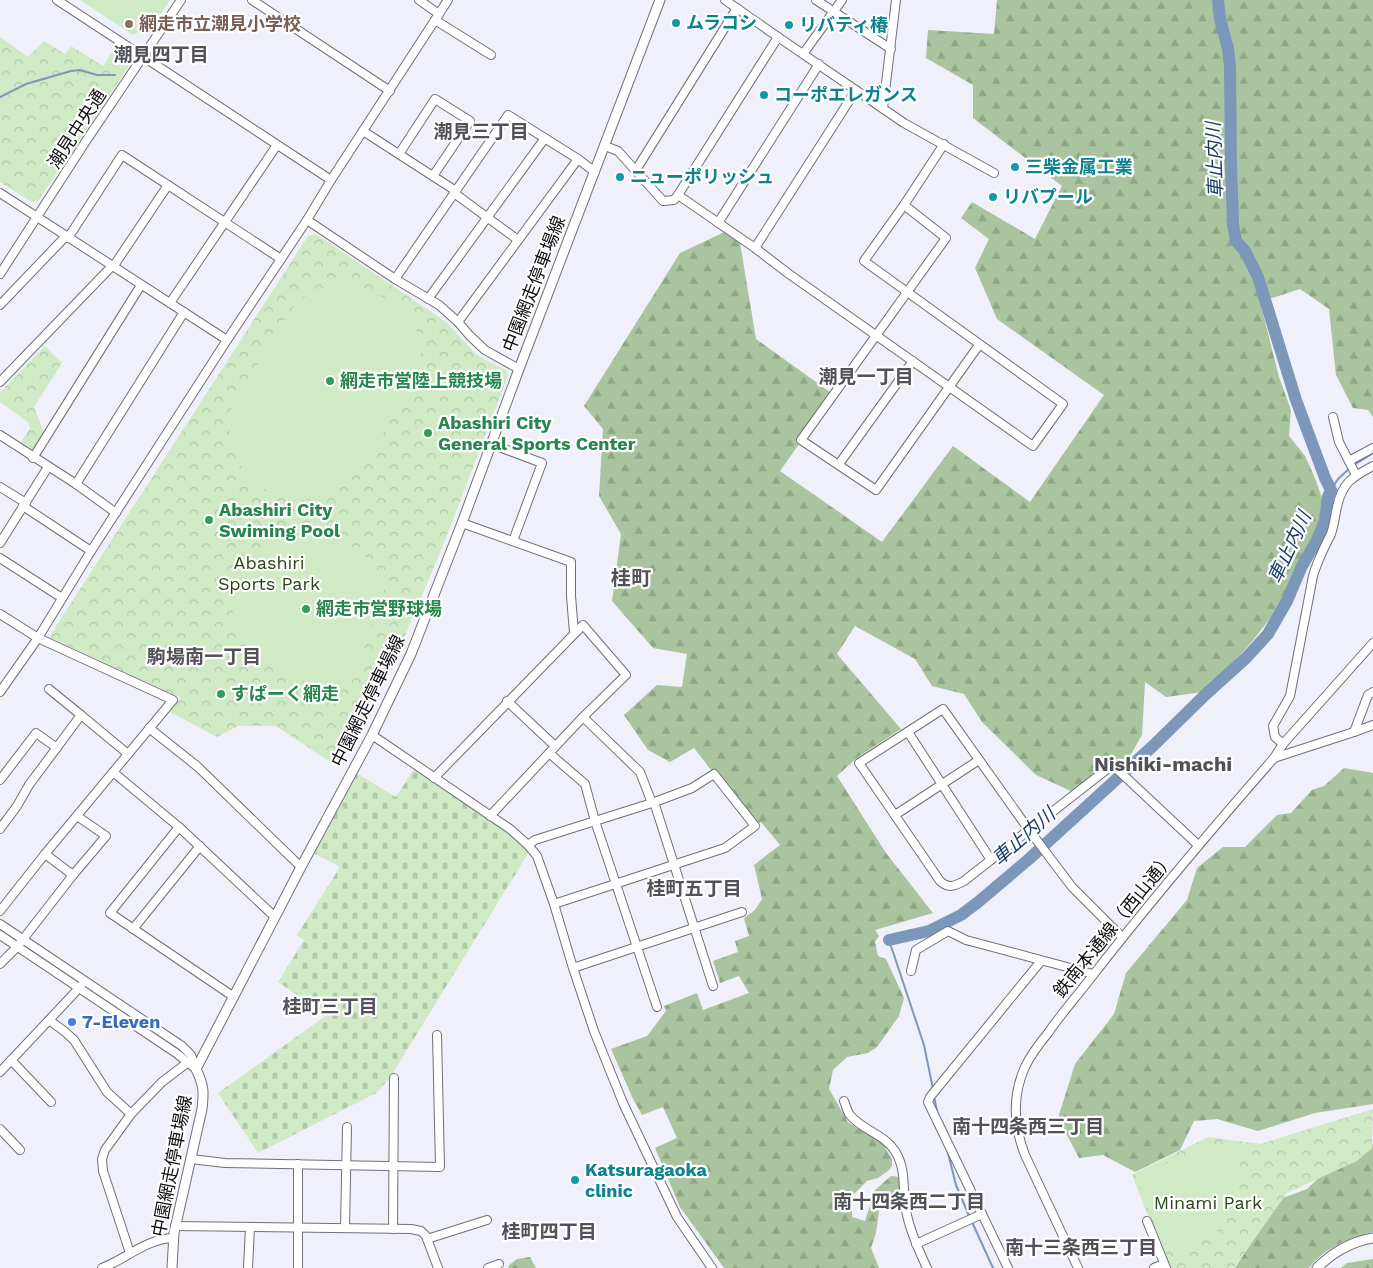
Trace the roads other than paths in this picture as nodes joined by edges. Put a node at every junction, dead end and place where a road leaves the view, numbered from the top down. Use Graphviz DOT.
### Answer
graph roads {
  1 [pos="57,0"];
  2 [pos="181,0"];
  3 [pos="252,0"];
  4 [pos="419,0"];
  5 [pos="448,0"];
  6 [pos="660,0"];
  7 [pos="816,0"];
  8 [pos="842,0"];
  9 [pos="896,0"];
  10 [pos="733,3"];
  11 [pos="834,12"];
  12 [pos="437,17"];
  13 [pos="778,37"];
  14 [pos="891,49"];
  15 [pos="804,54"];
  16 [pos="491,55"];
  17 [pos="143,56"];
  18 [pos="819,64"];
  19 [pos="856,90"];
  20 [pos="390,91"];
  21 [pos="883,108"];
  22 [pos="363,131"];
  23 [pos="545,138"];
  24 [pos="944,144"];
  25 [pos="277,145"];
  26 [pos="605,146"];
  27 [pos="399,154"];
  28 [pos="578,159"];
  29 [pos="636,170"];
  30 [pos="595,172"];
  31 [pos="994,173"];
  32 [pos="433,176"];
  33 [pos="331,180"];
  34 [pos="168,185"];
  35 [pos="455,192"];
  36 [pos="0,193"];
  37 [pos="678,195"];
  38 [pos="904,204"];
  39 [pos="38,217"];
  40 [pos="488,217"];
  41 [pos="307,220"];
  42 [pos="225,223"];
  43 [pos="718,223"];
  44 [pos="67,237"];
  45 [pos="518,240"];
  46 [pos="755,248"];
  47 [pos="281,259"];
  48 [pos="112,266"];
  49 [pos="0,274"];
  50 [pos="395,279"];
  51 [pos="141,285"];
  52 [pos="907,293"];
  53 [pos="428,298"];
  54 [pos="170,303"];
  55 [pos="0,305"];
  56 [pos="184,312"];
  57 [pos="458,322"];
  58 [pos="876,335"];
  59 [pos="227,340"];
  60 [pos="979,345"];
  61 [pos="913,361"];
  62 [pos="519,369"];
  63 [pos="0,382"];
  64 [pos="950,388"];
  65 [pos="1333,417"];
  66 [pos="0,435"];
  67 [pos="491,444"];
  68 [pos="1373,448"];
  69 [pos="34,458"];
  70 [pos="1349,462"];
  71 [pos="839,464"];
  72 [pos="1373,466"];
  73 [pos="48,467"];
  74 [pos="1355,473"];
  75 [pos="76,484"];
  76 [pos="0,486"];
  77 [pos="25,505"];
  78 [pos="116,513"];
  79 [pos="462,523"];
  80 [pos="514,541"];
  81 [pos="0,543"];
  82 [pos="91,551"];
  83 [pos="0,558"];
  84 [pos="62,598"];
  85 [pos="0,614"];
  86 [pos="574,632"];
  87 [pos="38,638"];
  88 [pos="1373,643"];
  89 [pos="49,689"];
  90 [pos="0,692"];
  91 [pos="1373,692"];
  92 [pos="507,701"];
  93 [pos="81,716"];
  94 [pos="583,717"];
  95 [pos="1373,725"];
  96 [pos="149,728"];
  97 [pos="908,732"];
  98 [pos="1354,732"];
  99 [pos="372,735"];
  100 [pos="1283,744"];
  101 [pos="555,746"];
  102 [pos="57,748"];
  103 [pos="549,753"];
  104 [pos="128,754"];
  105 [pos="1274,758"];
  106 [pos="979,760"];
  107 [pos="113,772"];
  108 [pos="434,778"];
  109 [pos="0,780"];
  110 [pos="942,784"];
  111 [pos="653,802"];
  112 [pos="895,815"];
  113 [pos="77,816"];
  114 [pos="490,816"];
  115 [pos="595,821"];
  116 [pos="2,823"];
  117 [pos="179,827"];
  118 [pos="1030,830"];
  119 [pos="528,845"];
  120 [pos="1198,845"];
  121 [pos="200,846"];
  122 [pos="45,854"];
  123 [pos="991,860"];
  124 [pos="675,866"];
  125 [pos="301,867"];
  126 [pos="74,875"];
  127 [pos="617,884"];
  128 [pos="554,904"];
  129 [pos="0,911"];
  130 [pos="742,912"];
  131 [pos="275,917"];
  132 [pos="0,924"];
  133 [pos="133,928"];
  134 [pos="694,928"];
  135 [pos="0,935"];
  136 [pos="1122,937"];
  137 [pos="23,940"];
  138 [pos="17,947"];
  139 [pos="637,947"];
  140 [pos="1040,960"];
  141 [pos="0,964"];
  142 [pos="573,968"];
  143 [pos="911,971"];
  144 [pos="1094,974"];
  145 [pos="84,981"];
  146 [pos="713,986"];
  147 [pos="80,989"];
  148 [pos="234,997"];
  149 [pos="658,1007"];
  150 [pos="49,1020"];
  151 [pos="437,1035"];
  152 [pos="11,1060"];
  153 [pos="188,1063"];
  154 [pos="196,1069"];
  155 [pos="0,1072"];
  156 [pos="394,1078"];
  157 [pos="844,1101"];
  158 [pos="52,1102"];
  159 [pos="131,1114"];
  160 [pos="347,1127"];
  161 [pos="2,1133"];
  162 [pos="20,1150"];
  163 [pos="191,1158"];
  164 [pos="298,1164"];
  165 [pos="346,1164"];
  166 [pos="394,1165"];
  167 [pos="982,1214"];
  168 [pos="487,1220"];
  169 [pos="1147,1221"];
  170 [pos="176,1226"];
  171 [pos="250,1226"];
  172 [pos="298,1227"];
  173 [pos="345,1228"];
  174 [pos="393,1229"];
  175 [pos="173,1238"];
  176 [pos="1373,1238"];
  177 [pos="427,1239"];
  178 [pos="916,1244"];
  179 [pos="130,1253"];
  180 [pos="499,1264"];
  181 [pos="711,1266"];
  182 [pos="1165,1266"];
  183 [pos="102,1268"];
  184 [pos="172,1268"];
  185 [pos="248,1268"];
  186 [pos="298,1268"];
  187 [pos="438,1268"];
  188 [pos="488,1268"];
  189 [pos="702,1268"];
  190 [pos="927,1268"];
  191 [pos="1008,1268"];
  192 [pos="1078,1268"];
  193 [pos="1154,1268"];
  194 [pos="1317,1268"];
  1 -- 17 [label="street"];
  2 -- 17 [label="street, 潮見中央通"];
  3 -- 20 [label="street"];
  4 -- 12 [label="street"];
  5 -- 12 [label="street"];
  6 -- 26 [label="main road, 中園網走停車場線"];
  7 -- 11 [label="street"];
  8 -- 11 [label="street"];
  9 -- 14 [label="street"];
  10 -- 13 [label="street"];
  10 -- 29 [label="street"];
  11 -- 14 [label="street"];
  11 -- 15 [label="street"];
  12 -- 16 [label="street"];
  12 -- 20 [label="street"];
  13 -- 15 [label="street"];
  13 -- 37 [label="street"];
  14 -- 21 [label="street"];
  15 -- 18 [label="street"];
  17 -- 25 [label="street"];
  17 -- 39 [label="street, 潮見中央通"];
  18 -- 19 [label="street"];
  18 -- 43 [label="street"];
  19 -- 21 [label="street"];
  19 -- 46 [label="street"];
  20 -- 22 [label="street"];
  21 -- 24 [label="street"];
  22 -- 27 [label="street"];
  22 -- 33 [label="street"];
  23 -- 28 [label="street"];
  23 -- 35 [label="street"];
  23 -- 40 [label="street"];
  24 -- 31 [label="street"];
  24 -- 38 [label="street"];
  25 -- 33 [label="street"];
  25 -- 42 [label="street"];
  26 -- 29 [label="street"];
  26 -- 30 [label="main road, 中園網走停車場線"];
  27 -- 32 [label="street"];
  27 -- 32 [label="street"];
  28 -- 30 [label="street"];
  28 -- 45 [label="street"];
  29 -- 37 [label="street"];
  30 -- 62 [label="main road, 中園網走停車場線"];
  32 -- 35 [label="street"];
  33 -- 41 [label="street"];
  34 -- 42 [label="street"];
  34 -- 44 [label="street"];
  34 -- 48 [label="street"];
  35 -- 40 [label="street"];
  35 -- 50 [label="street"];
  36 -- 39 [label="street"];
  37 -- 43 [label="street"];
  38 -- 52 [label="street"];
  38 -- 52 [label="street"];
  39 -- 44 [label="street"];
  39 -- 49 [label="street, 潮見中央通"];
  40 -- 45 [label="street"];
  40 -- 53 [label="street"];
  41 -- 47 [label="street"];
  41 -- 50 [label="street"];
  42 -- 47 [label="street"];
  42 -- 54 [label="street"];
  43 -- 46 [label="street"];
  44 -- 48 [label="street"];
  44 -- 55 [label="street"];
  45 -- 57 [label="street"];
  46 -- 58 [label="street"];
  47 -- 59 [label="street"];
  48 -- 51 [label="street"];
  48 -- 63 [label="street"];
  50 -- 53 [label="street"];
  51 -- 54 [label="street"];
  51 -- 69 [label="street"];
  52 -- 58 [label="street"];
  52 -- 60 [label="street"];
  53 -- 57 [label="street"];
  54 -- 56 [label="street"];
  56 -- 59 [label="street"];
  56 -- 75 [label="street"];
  57 -- 62 [label="street"];
  58 -- 61 [label="street"];
  58 -- 71 [label="street"];
  59 -- 78 [label="street"];
  60 -- 64 [label="street"];
  60 -- 64 [label="street"];
  61 -- 64 [label="street"];
  61 -- 71 [label="street"];
  62 -- 67 [label="main road, 中園網走停車場線"];
  64 -- 71 [label="street"];
  65 -- 70 [label="street"];
  66 -- 69 [label="street"];
  67 -- 79 [label="main road, 中園網走停車場線"];
  67 -- 80 [label="street"];
  68 -- 70 [label="street"];
  69 -- 73 [label="street"];
  70 -- 74 [label="street"];
  72 -- 74 [label="street"];
  73 -- 75 [label="street"];
  73 -- 77 [label="street"];
  74 -- 100 [label="street"];
  75 -- 78 [label="street"];
  76 -- 77 [label="street"];
  77 -- 81 [label="street"];
  77 -- 82 [label="street"];
  78 -- 82 [label="street"];
  79 -- 80 [label="street"];
  79 -- 99 [label="main road, 中園網走停車場線"];
  80 -- 86 [label="street"];
  82 -- 84 [label="street"];
  83 -- 84 [label="street"];
  84 -- 87 [label="street"];
  85 -- 87 [label="street"];
  86 -- 92 [label="street"];
  86 -- 94 [label="street"];
  87 -- 90 [label="street"];
  87 -- 96 [label="street"];
  88 -- 100 [label="street, 鉄南本通線（西山通）"];
  89 -- 93 [label="street"];
  91 -- 98 [label="street"];
  92 -- 101 [label="street"];
  92 -- 108 [label="street"];
  93 -- 102 [label="street"];
  93 -- 104 [label="street"];
  94 -- 101 [label="street"];
  94 -- 111 [label="street"];
  95 -- 98 [label="street"];
  96 -- 104 [label="street"];
  96 -- 125 [label="street"];
  97 -- 106 [label="street"];
  97 -- 110 [label="street"];
  97 -- 112 [label="street"];
  98 -- 105 [label="street"];
  99 -- 108 [label="street"];
  99 -- 125 [label="main road, 中園網走停車場線"];
  100 -- 105 [label="street, 鉄南本通線（西山通）"];
  101 -- 103 [label="street"];
  102 -- 109 [label="street"];
  102 -- 116 [label="street"];
  103 -- 114 [label="street"];
  103 -- 115 [label="street"];
  104 -- 107 [label="street"];
  105 -- 120 [label="street, 鉄南本通線（西山通）"];
  106 -- 110 [label="street"];
  106 -- 118 [label="street"];
  107 -- 113 [label="street"];
  107 -- 117 [label="street"];
  108 -- 114 [label="street"];
  110 -- 112 [label="street"];
  110 -- 123 [label="street"];
  111 -- 115 [label="street"];
  111 -- 124 [label="street"];
  111 -- 124 [label="street"];
  112 -- 123 [label="street"];
  113 -- 122 [label="street"];
  113 -- 126 [label="street"];
  114 -- 119 [label="street"];
  115 -- 119 [label="street"];
  115 -- 127 [label="street"];
  117 -- 121 [label="street"];
  117 -- 133 [label="street"];
  118 -- 120 [label="street"];
  118 -- 123 [label="street"];
  118 -- 136 [label="street"];
  119 -- 128 [label="street"];
  120 -- 136 [label="street, 鉄南本通線（西山通）"];
  121 -- 131 [label="street"];
  121 -- 133 [label="street"];
  122 -- 126 [label="street"];
  122 -- 129 [label="street"];
  124 -- 127 [label="street"];
  124 -- 134 [label="street"];
  125 -- 131 [label="main road, 中園網走停車場線"];
  126 -- 137 [label="street"];
  127 -- 128 [label="street"];
  127 -- 139 [label="street"];
  128 -- 142 [label="street"];
  130 -- 134 [label="street"];
  131 -- 148 [label="main road, 中園網走停車場線"];
  132 -- 137 [label="street"];
  133 -- 148 [label="street"];
  134 -- 139 [label="street"];
  134 -- 146 [label="street"];
  135 -- 138 [label="street"];
  136 -- 144 [label="street, 鉄南本通線（西山通）"];
  137 -- 138 [label="street"];
  137 -- 145 [label="street"];
  138 -- 141 [label="street"];
  138 -- 147 [label="street"];
  139 -- 142 [label="street"];
  139 -- 149 [label="street"];
  140 -- 143 [label="street"];
  140 -- 144 [label="street"];
  140 -- 167 [label="street"];
  142 -- 181 [label="street"];
  144 -- 192 [label="street, 鉄南本通線（西山通）"];
  145 -- 147 [label="street"];
  145 -- 154 [label="street"];
  147 -- 150 [label="street"];
  147 -- 153 [label="street"];
  148 -- 154 [label="main road, 中園網走停車場線"];
  150 -- 152 [label="street"];
  150 -- 159 [label="street"];
  151 -- 166 [label="street"];
  152 -- 155 [label="street"];
  152 -- 158 [label="street"];
  153 -- 154 [label="street"];
  153 -- 159 [label="street"];
  154 -- 163 [label="main road, 中園網走停車場線"];
  156 -- 166 [label="street"];
  157 -- 178 [label="street"];
  159 -- 179 [label="street"];
  160 -- 165 [label="street"];
  161 -- 162 [label="street"];
  163 -- 164 [label="street"];
  163 -- 170 [label="main road, 中園網走停車場線"];
  164 -- 165 [label="street"];
  164 -- 172 [label="street"];
  165 -- 166 [label="street"];
  165 -- 173 [label="street"];
  166 -- 174 [label="street"];
  167 -- 178 [label="street"];
  167 -- 191 [label="street"];
  168 -- 177 [label="street"];
  169 -- 182 [label="street"];
  170 -- 171 [label="street"];
  170 -- 175 [label="main road, 中園網走停車場線"];
  171 -- 172 [label="street"];
  171 -- 185 [label="street"];
  172 -- 173 [label="street"];
  172 -- 186 [label="street"];
  173 -- 174 [label="street"];
  174 -- 177 [label="street"];
  175 -- 179 [label="street"];
  175 -- 184 [label="main road, 中園網走停車場線"];
  176 -- 194 [label="main road"];
  177 -- 187 [label="street"];
  178 -- 190 [label="street"];
  179 -- 183 [label="street"];
  180 -- 188 [label="street"];
  181 -- 189 [label="street"];
  182 -- 193 [label="street"];
}
